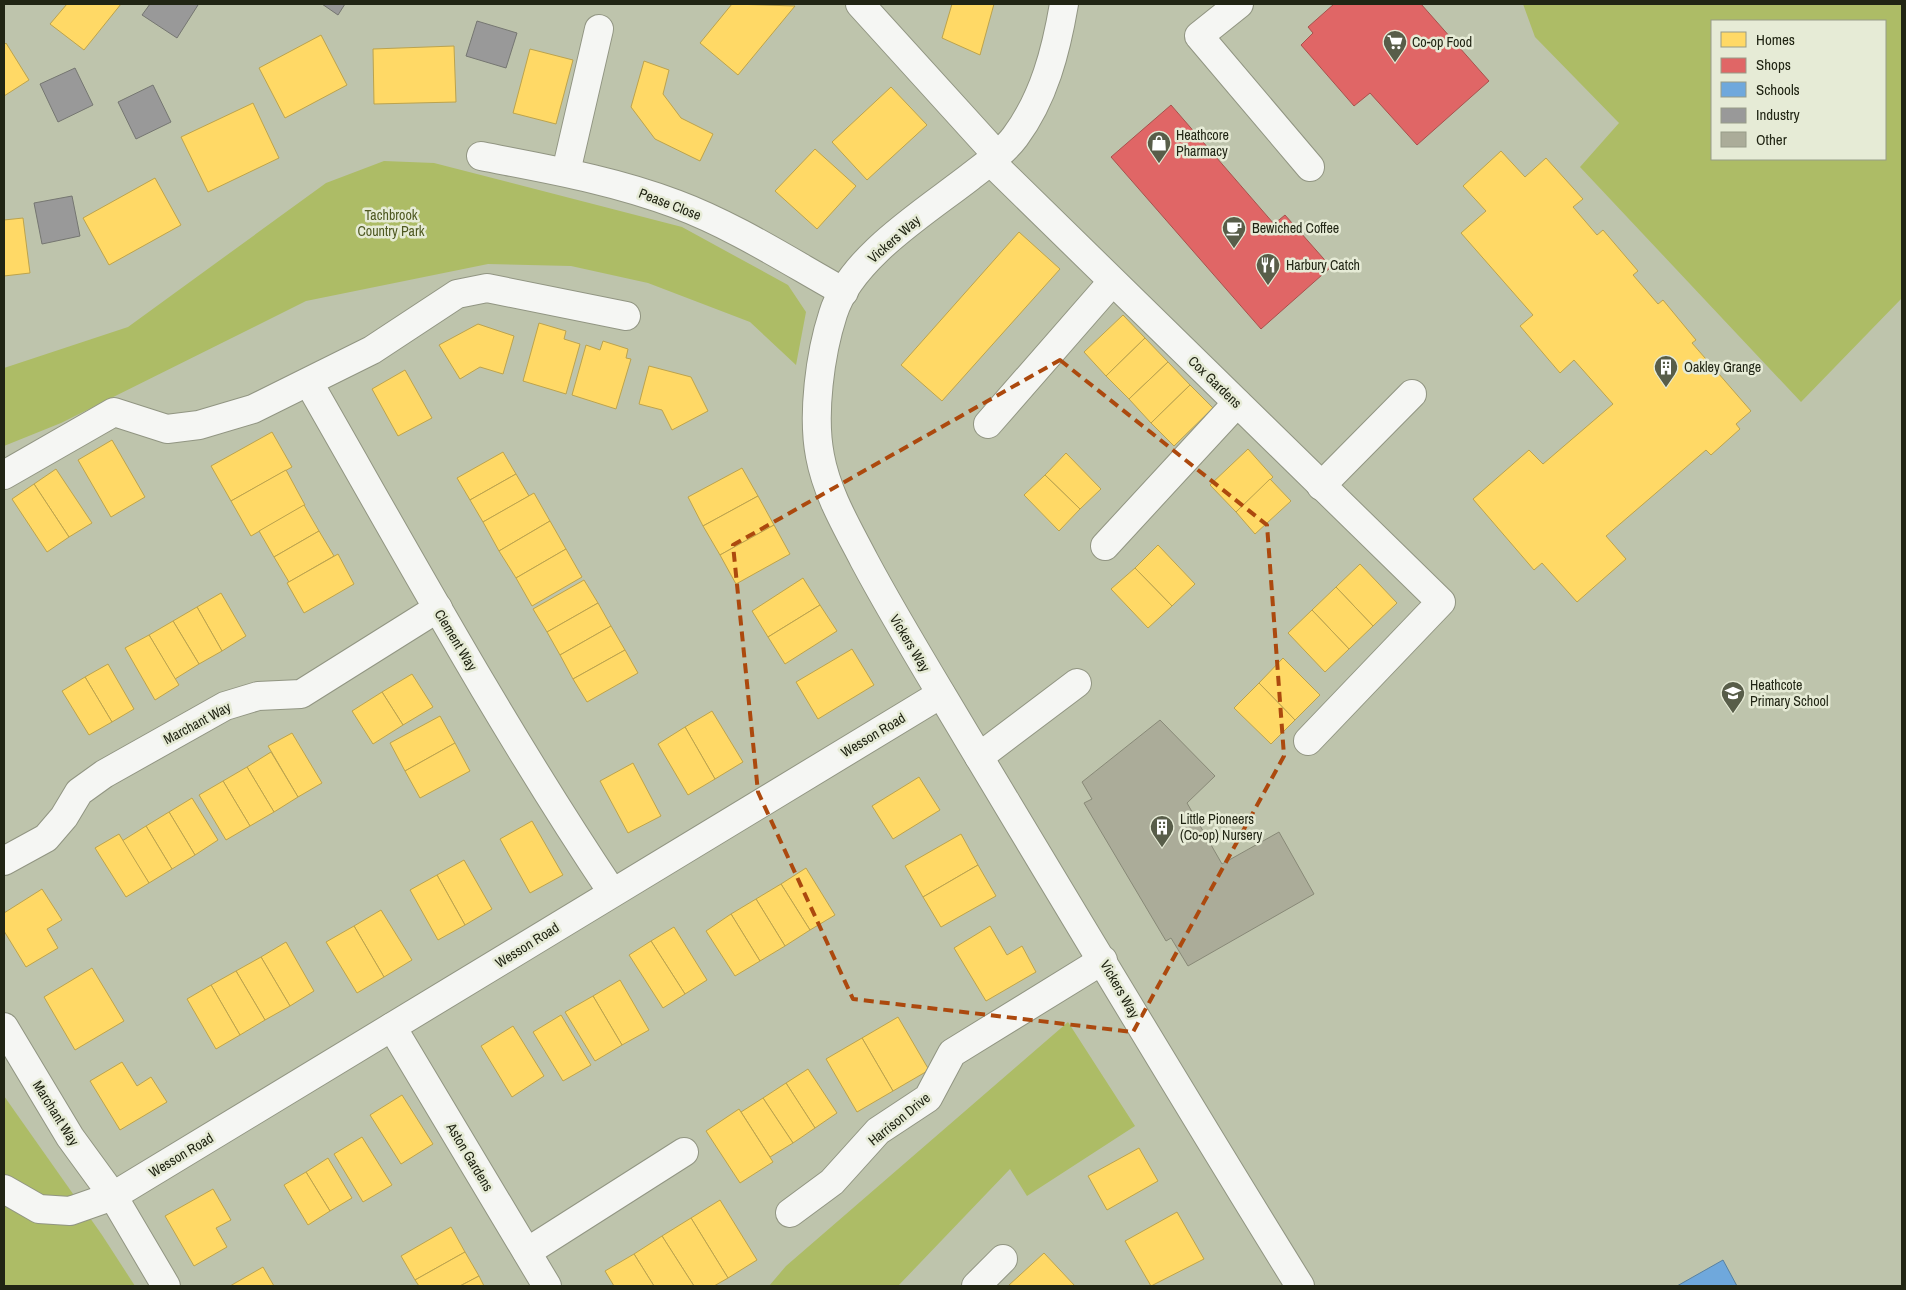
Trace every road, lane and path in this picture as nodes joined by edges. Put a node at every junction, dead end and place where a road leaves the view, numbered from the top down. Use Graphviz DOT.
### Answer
graph roads {
  1 [pos="860,4"];
  2 [pos="1064,4"];
  3 [pos="1239,4"];
  4 [pos="599,29"];
  5 [pos="481,156"];
  6 [pos="994,158"];
  7 [pos="1310,167"];
  8 [pos="566,172"];
  9 [pos="1112,282"];
  10 [pos="844,292"];
  11 [pos="626,316"];
  12 [pos="309,383"];
  13 [pos="1412,394"];
  14 [pos="1237,404"];
  15 [pos="988,424"];
  16 [pos="4,475"];
  17 [pos="1321,486"];
  18 [pos="1105,546"];
  19 [pos="438,608"];
  20 [pos="1077,683"];
  21 [pos="941,694"];
  22 [pos="1308,741"];
  23 [pos="979,757"];
  24 [pos="4,861"];
  25 [pos="612,892"];
  26 [pos="1103,960"];
  27 [pos="4,1027"];
  28 [pos="392,1027"];
  29 [pos="684,1152"];
  30 [pos="4,1189"];
  31 [pos="113,1196"];
  32 [pos="790,1213"];
  33 [pos="527,1252"];
  34 [pos="1003,1259"];
  35 [pos="166,1286"];
  36 [pos="548,1286"];
  37 [pos="976,1286"];
  38 [pos="1300,1286"];
  1 -- 6 [label="street, Cox Gardens"];
  2 -- 6 [label="street, Vickers Way"];
  3 -- 7 [label="street"];
  4 -- 8 [label="street"];
  5 -- 8 [label="street, Pease Close"];
  6 -- 9 [label="street, Cox Gardens"];
  6 -- 10 [label="street, Vickers Way"];
  8 -- 10 [label="street, Pease Close"];
  9 -- 14 [label="street, Cox Gardens"];
  9 -- 15 [label="street"];
  10 -- 21 [label="street, Vickers Way"];
  11 -- 12 [label="street"];
  12 -- 16 [label="street"];
  12 -- 19 [label="street, Clement Way"];
  13 -- 17 [label="street"];
  14 -- 17 [label="street, Cox Gardens"];
  14 -- 18 [label="street"];
  17 -- 22 [label="street, Cox Gardens"];
  19 -- 24 [label="street, Marchant Way"];
  19 -- 25 [label="street, Clement Way"];
  20 -- 23 [label="street"];
  21 -- 23 [label="street, Vickers Way"];
  21 -- 25 [label="street, Wesson Road"];
  23 -- 26 [label="street, Vickers Way"];
  25 -- 28 [label="street, Wesson Road"];
  26 -- 32 [label="street, Harrison Drive"];
  26 -- 38 [label="street, Vickers Way"];
  27 -- 31 [label="street, Marchant Way"];
  28 -- 31 [label="street, Wesson Road"];
  28 -- 33 [label="street, Aston Gardens"];
  29 -- 33 [label="street"];
  30 -- 31 [label="street, Wesson Road"];
  31 -- 35 [label="street"];
  33 -- 36 [label="street, Aston Gardens"];
  34 -- 37 [label="street"];
}
